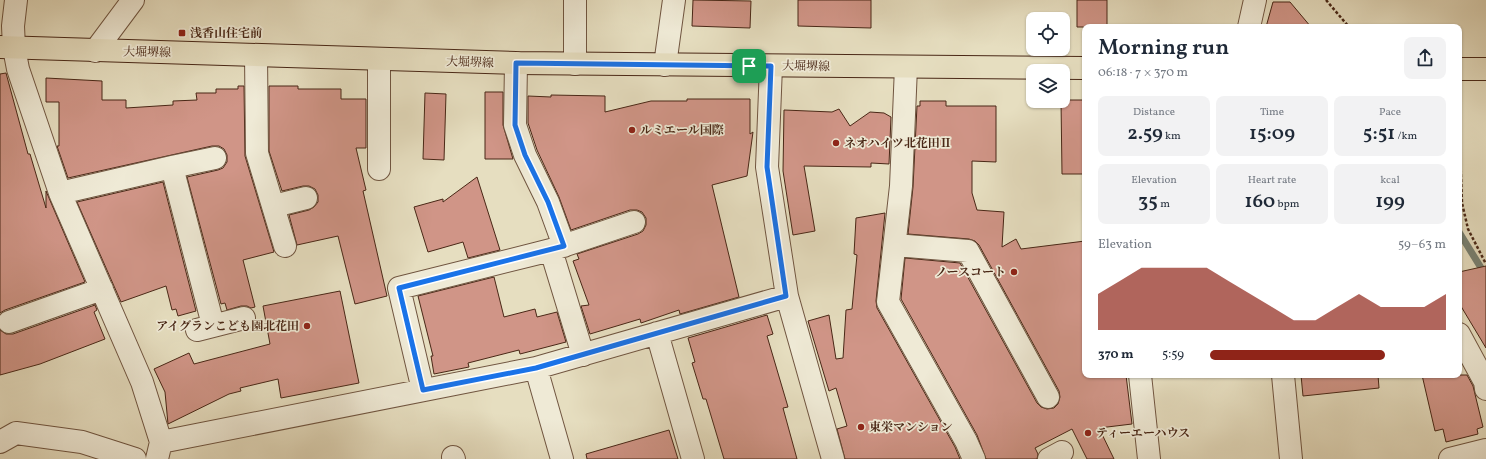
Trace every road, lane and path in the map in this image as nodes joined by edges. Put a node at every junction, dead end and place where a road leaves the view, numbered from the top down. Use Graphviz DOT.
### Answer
graph roads {
  1 [pos="16,0"];
  2 [pos="133,0"];
  3 [pos="575,0"];
  4 [pos="674,0"];
  5 [pos="1255,0"];
  6 [pos="1326,0"];
  7 [pos="1250,24"];
  8 [pos="1346,24"];
  9 [pos="7,48"];
  10 [pos="95,51"];
  11 [pos="256,55"];
  12 [pos="379,59"];
  13 [pos="516,63"];
  14 [pos="575,64"];
  15 [pos="665,65"];
  16 [pos="771,66"];
  17 [pos="906,67"];
  18 [pos="1082,68"];
  19 [pos="1462,69"];
  20 [pos="1486,69"];
  21 [pos="215,158"];
  22 [pos="172,167"];
  23 [pos="379,169"];
  24 [pos="60,194"];
  25 [pos="306,198"];
  26 [pos="1462,203"];
  27 [pos="274,206"];
  28 [pos="634,222"];
  29 [pos="895,245"];
  30 [pos="285,246"];
  31 [pos="557,248"];
  32 [pos="1486,264"];
  33 [pos="102,289"];
  34 [pos="786,296"];
  35 [pos="244,318"];
  36 [pos="9,322"];
  37 [pos="657,333"];
  38 [pos="1462,340"];
  39 [pos="583,355"];
  40 [pos="536,368"];
  41 [pos="1140,378"];
  42 [pos="1283,378"];
  43 [pos="1486,389"];
  44 [pos="423,390"];
  45 [pos="1048,397"];
  46 [pos="8,437"];
  47 [pos="1486,450"];
  48 [pos="159,451"];
  49 [pos="135,459"];
  50 [pos="562,459"];
  51 [pos="693,459"];
  52 [pos="833,459"];
  53 [pos="974,459"];
  54 [pos="1149,459"];
  55 [pos="1291,459"];
  56 [pos="1450,459"];
  1 -- 9 [label="street"];
  2 -- 10 [label="street"];
  3 -- 14 [label="street"];
  4 -- 15 [label="street"];
  5 -- 7 [label="street"];
  6 -- 8 [label="path"];
  9 -- 10 [label="main road, 大堀堺線"];
  9 -- 24 [label="street"];
  10 -- 11 [label="main road, 大堀堺線"];
  11 -- 12 [label="main road, 大堀堺線"];
  11 -- 27 [label="street"];
  12 -- 13 [label="main road, 大堀堺線"];
  12 -- 23 [label="street"];
  13 -- 14 [label="main road, 大堀堺線"];
  13 -- 31 [label="street"];
  14 -- 15 [label="main road, 大堀堺線"];
  15 -- 16 [label="main road, 大堀堺線"];
  16 -- 17 [label="main road, 大堀堺線"];
  16 -- 34 [label="street"];
  17 -- 18 [label="main road, 大堀堺線"];
  17 -- 29 [label="street"];
  19 -- 20 [label="main road"];
  21 -- 22 [label="street"];
  22 -- 24 [label="street"];
  22 -- 35 [label="street"];
  24 -- 33 [label="street"];
  25 -- 27 [label="street"];
  26 -- 32 [label="path"];
  27 -- 30 [label="street"];
  28 -- 31 [label="street"];
  29 -- 45 [label="street"];
  29 -- 53 [label="street"];
  31 -- 39 [label="street"];
  31 -- 44 [label="street"];
  33 -- 36 [label="street"];
  33 -- 48 [label="street"];
  34 -- 37 [label="street"];
  34 -- 52 [label="street"];
  37 -- 39 [label="street"];
  37 -- 51 [label="street"];
  38 -- 43 [label="street"];
  39 -- 40 [label="street"];
  40 -- 44 [label="street"];
  40 -- 50 [label="street"];
  41 -- 54 [label="street"];
  42 -- 55 [label="street"];
  44 -- 48 [label="street"];
  46 -- 49 [label="street"];
  47 -- 56 [label="street"];
}
